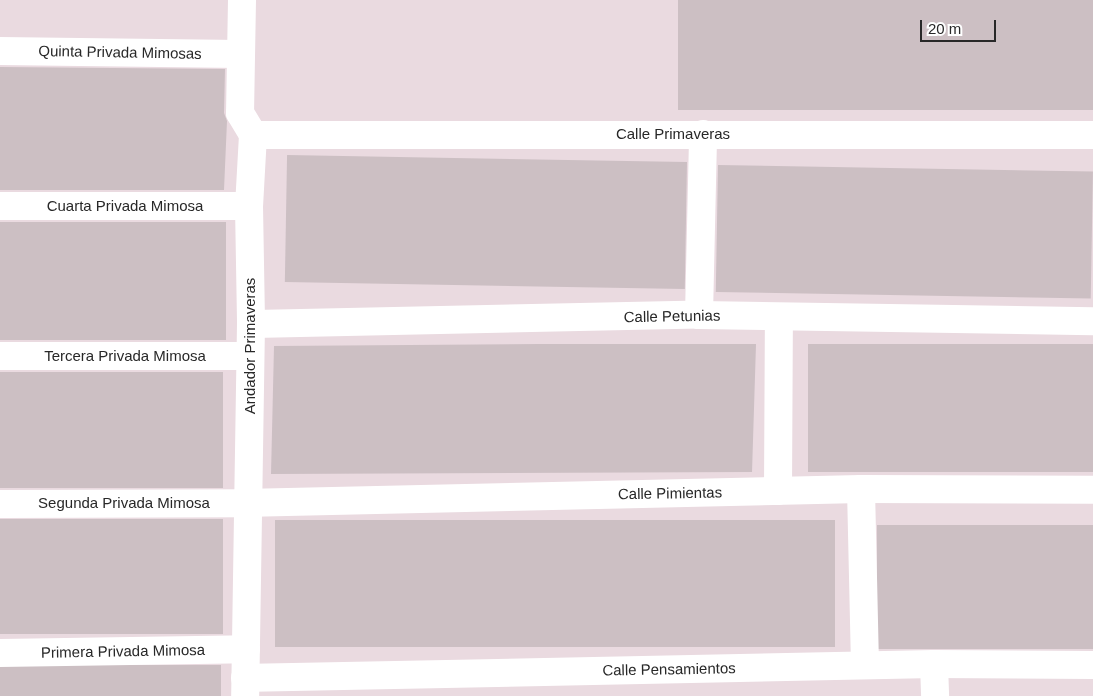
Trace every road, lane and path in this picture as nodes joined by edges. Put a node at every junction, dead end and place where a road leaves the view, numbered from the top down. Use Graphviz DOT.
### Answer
graph roads {
  1 [pos="242,0"];
  2 [pos="0,51"];
  3 [pos="240,54"];
  4 [pos="703,134"];
  5 [pos="253,135"];
  6 [pos="1093,136"];
  7 [pos="0,206"];
  8 [pos="249,206"];
  9 [pos="699,315"];
  10 [pos="779,317"];
  11 [pos="1093,321"];
  12 [pos="251,324"];
  13 [pos="0,356"];
  14 [pos="250,356"];
  15 [pos="861,489"];
  16 [pos="1093,490"];
  17 [pos="778,491"];
  18 [pos="248,503"];
  19 [pos="0,504"];
  20 [pos="246,649"];
  21 [pos="0,653"];
  22 [pos="934,664"];
  23 [pos="865,665"];
  24 [pos="1093,665"];
  25 [pos="245,687"];
  26 [pos="935,696"];
  1 -- 3 [label="street"];
  2 -- 3 [label="street, Quinta Privada Mimosas"];
  3 -- 5 [label="street"];
  4 -- 5 [label="street, Calle Primaveras"];
  4 -- 6 [label="street, Calle Primaveras"];
  4 -- 9 [label="street"];
  5 -- 8 [label="street, Andador Primaveras"];
  7 -- 8 [label="street, Cuarta Privada Mimosa"];
  8 -- 12 [label="street, Andador Primaveras"];
  9 -- 10 [label="street, Calle Petunias"];
  9 -- 12 [label="street, Calle Petunias"];
  10 -- 11 [label="street, Calle Petunias"];
  10 -- 17 [label="street"];
  12 -- 14 [label="street, Andador Primaveras"];
  13 -- 14 [label="street, Tercera Privada Mimosa"];
  14 -- 18 [label="street, Andador Primaveras"];
  15 -- 16 [label="street, Calle Pimientas"];
  15 -- 17 [label="street, Calle Pimientas"];
  15 -- 23 [label="street"];
  17 -- 18 [label="street, Calle Pimientas"];
  18 -- 19 [label="street, Segunda Privada Mimosa"];
  18 -- 20 [label="street, Andador Primaveras"];
  20 -- 21 [label="street, Primera Privada Mimosa"];
  20 -- 25 [label="street, Andador Primaveras"];
  22 -- 23 [label="street, Calle Pensamientos"];
  22 -- 24 [label="street, Calle Pensamientos"];
  22 -- 26 [label="street"];
  23 -- 25 [label="street, Calle Pensamientos"];
}
